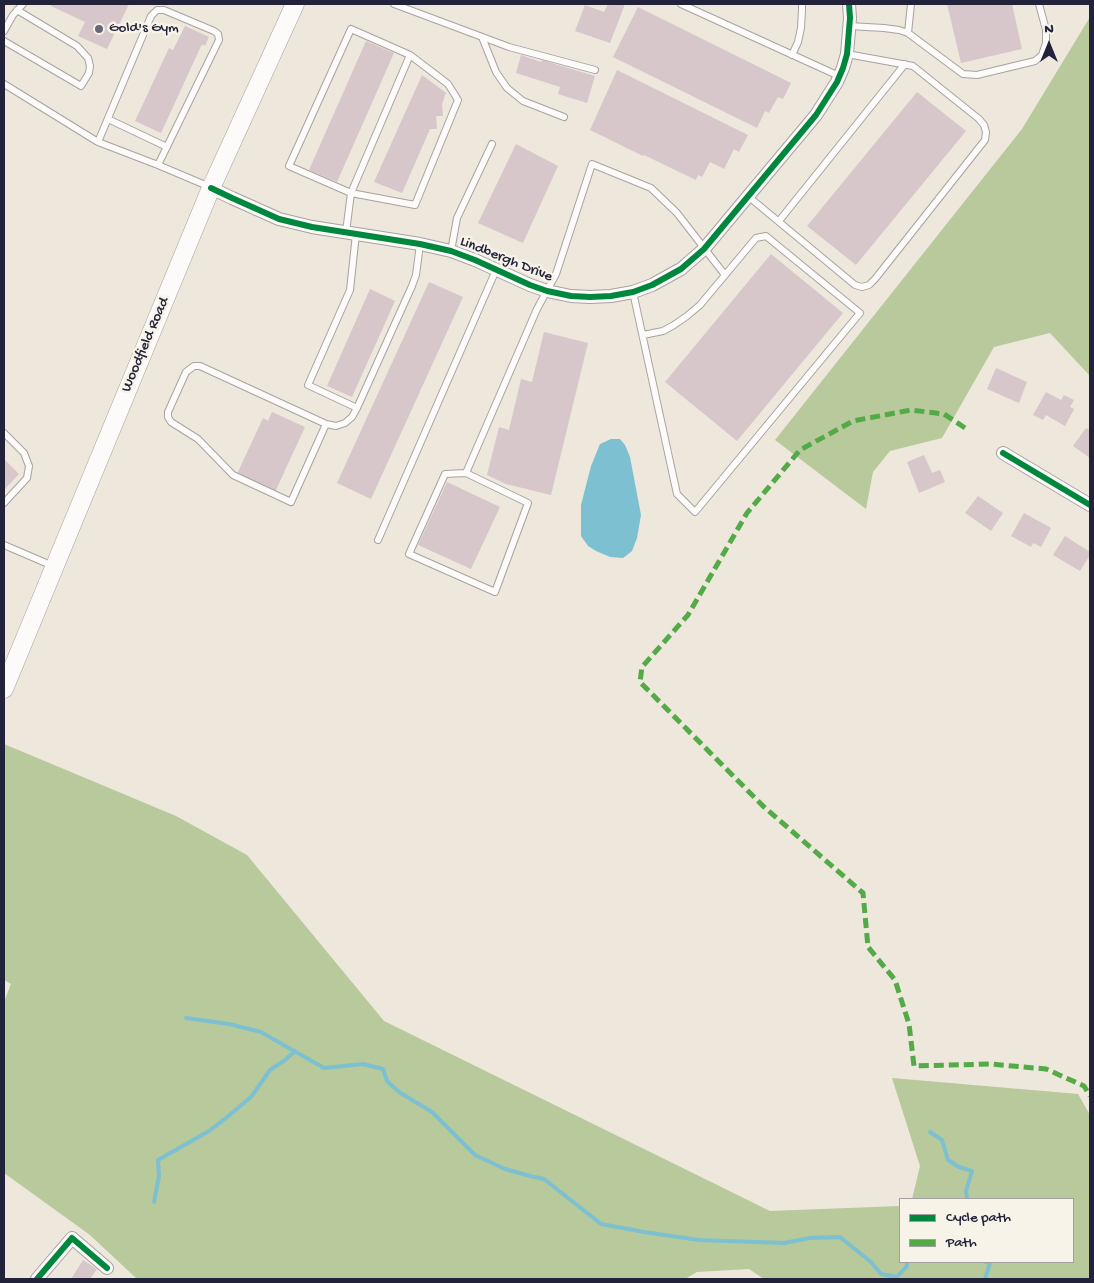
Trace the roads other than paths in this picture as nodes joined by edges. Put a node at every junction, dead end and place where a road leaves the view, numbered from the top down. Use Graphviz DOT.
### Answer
graph roads {
  1 [pos="23,4"];
  2 [pos="295,4"];
  3 [pos="394,4"];
  4 [pos="681,4"];
  5 [pos="802,4"];
  6 [pos="849,4"];
  7 [pos="911,4"];
  8 [pos="1039,4"];
  9 [pos="17,10"];
  10 [pos="850,26"];
  11 [pos="4,32"];
  12 [pos="908,33"];
  13 [pos="482,36"];
  14 [pos="4,41"];
  15 [pos="847,54"];
  16 [pos="410,55"];
  17 [pos="792,55"];
  18 [pos="905,64"];
  19 [pos="595,70"];
  20 [pos="839,76"];
  21 [pos="4,84"];
  22 [pos="564,116"];
  23 [pos="108,119"];
  24 [pos="98,142"];
  25 [pos="492,144"];
  26 [pos="167,147"];
  27 [pos="158,165"];
  28 [pos="211,188"];
  29 [pos="351,193"];
  30 [pos="749,197"];
  31 [pos="779,221"];
  32 [pos="351,233"];
  33 [pos="420,244"];
  34 [pos="704,249"];
  35 [pos="451,251"];
  36 [pos="496,270"];
  37 [pos="725,275"];
  38 [pos="547,291"];
  39 [pos="633,292"];
  40 [pos="643,335"];
  41 [pos="357,408"];
  42 [pos="326,424"];
  43 [pos="4,433"];
  44 [pos="1003,453"];
  45 [pos="466,473"];
  46 [pos="4,503"];
  47 [pos="1090,505"];
  48 [pos="378,540"];
  49 [pos="4,545"];
  50 [pos="54,567"];
  51 [pos="4,689"];
  52 [pos="107,1268"];
  53 [pos="37,1279"];
  1 -- 9 [label="lane"];
  2 -- 28 [label="main road, Woodfield Road"];
  3 -- 13 [label="lane"];
  4 -- 17 [label="lane"];
  5 -- 17 [label="lane"];
  6 -- 10 [label="street, Lindbergh Drive"];
  7 -- 12 [label="lane"];
  8 -- 12 [label="lane"];
  9 -- 11 [label="lane"];
  9 -- 14 [label="lane"];
  10 -- 12 [label="lane"];
  10 -- 15 [label="street, Lindbergh Drive"];
  13 -- 19 [label="lane"];
  13 -- 22 [label="lane"];
  15 -- 18 [label="lane"];
  15 -- 20 [label="street, Lindbergh Drive"];
  16 -- 29 [label="lane"];
  16 -- 29 [label="lane"];
  16 -- 29 [label="lane"];
  17 -- 20 [label="lane"];
  18 -- 31 [label="lane"];
  18 -- 31 [label="lane"];
  20 -- 30 [label="street, Lindbergh Drive"];
  21 -- 24 [label="lane"];
  23 -- 24 [label="lane"];
  23 -- 26 [label="lane"];
  23 -- 26 [label="lane"];
  24 -- 27 [label="lane"];
  25 -- 35 [label="lane"];
  26 -- 27 [label="lane"];
  27 -- 28 [label="lane"];
  28 -- 32 [label="street, Lindbergh Drive"];
  28 -- 50 [label="main road, Woodfield Road"];
  29 -- 32 [label="lane"];
  30 -- 31 [label="lane"];
  30 -- 34 [label="street, Lindbergh Drive"];
  32 -- 33 [label="street, Lindbergh Drive"];
  32 -- 41 [label="lane"];
  33 -- 35 [label="street, Lindbergh Drive"];
  33 -- 41 [label="lane"];
  34 -- 37 [label="lane"];
  34 -- 38 [label="lane"];
  34 -- 39 [label="street, Lindbergh Drive"];
  35 -- 36 [label="street, Lindbergh Drive"];
  36 -- 38 [label="street, Lindbergh Drive"];
  36 -- 48 [label="lane"];
  37 -- 40 [label="lane"];
  37 -- 40 [label="lane"];
  38 -- 39 [label="street, Lindbergh Drive"];
  38 -- 45 [label="lane"];
  39 -- 40 [label="lane"];
  41 -- 42 [label="lane"];
  42 -- 42 [label="lane"];
  43 -- 46 [label="lane"];
  44 -- 47 [label="street"];
  45 -- 45 [label="lane"];
  49 -- 50 [label="lane"];
  50 -- 51 [label="main road, Woodfield Road"];
  52 -- 53 [label="street"];
}
